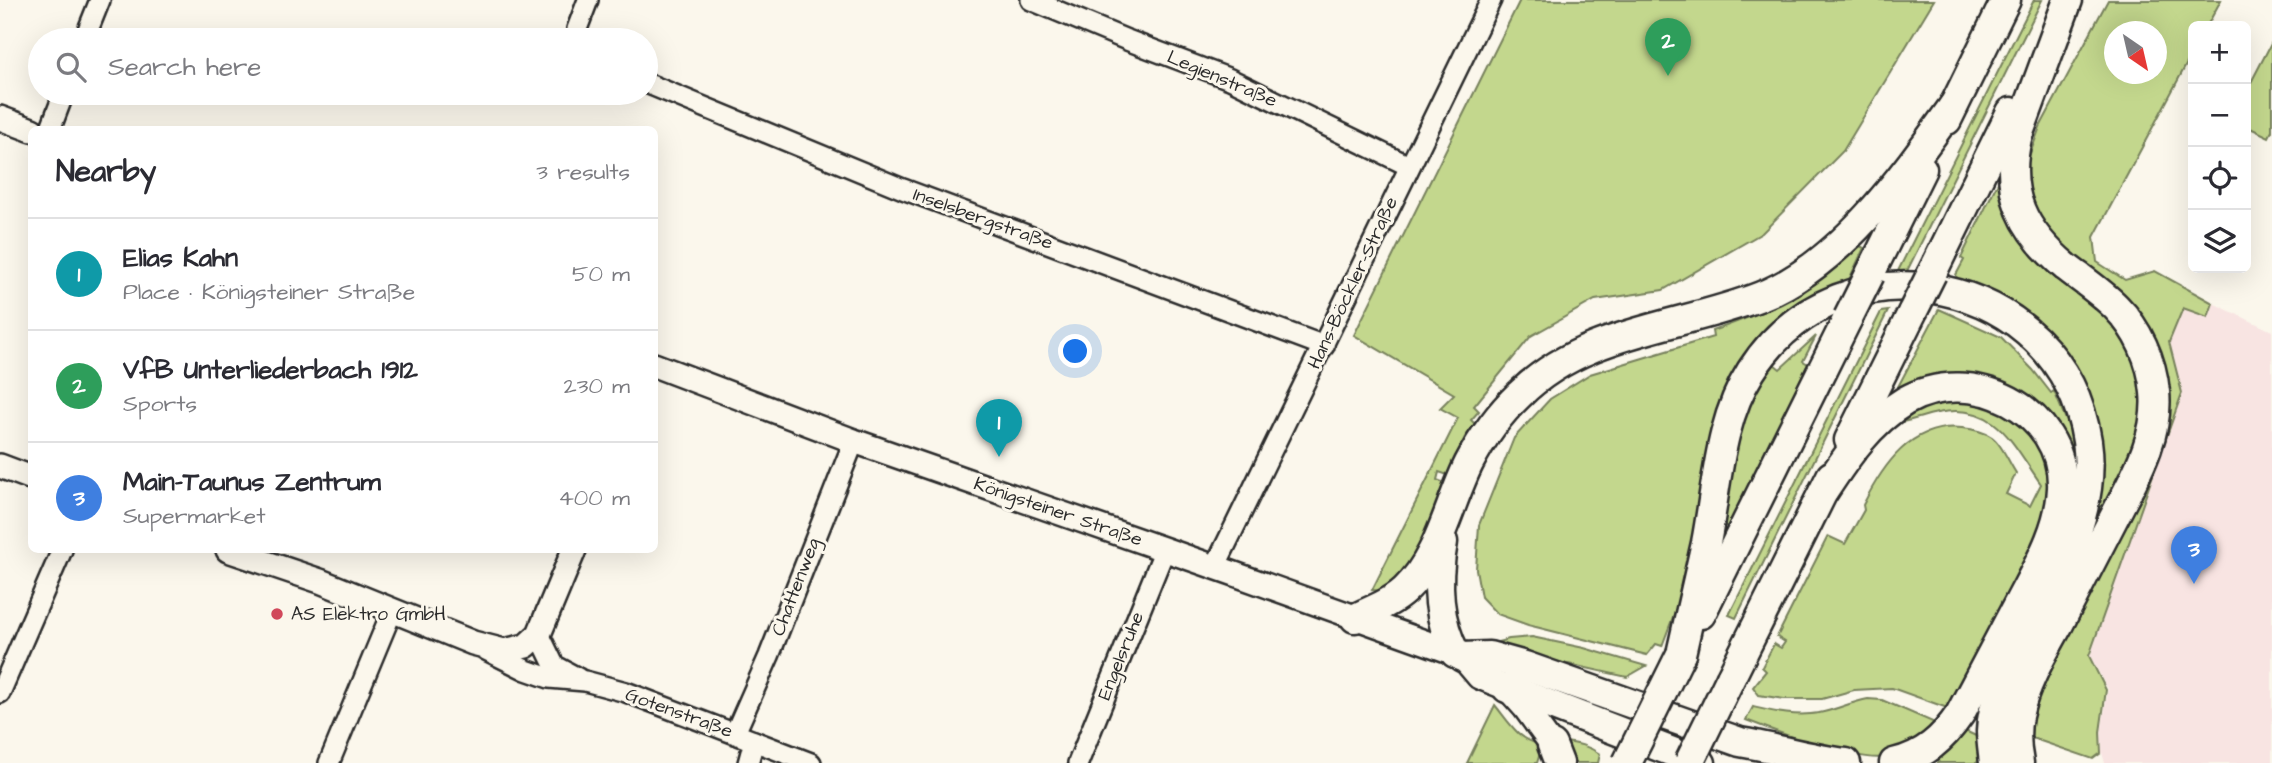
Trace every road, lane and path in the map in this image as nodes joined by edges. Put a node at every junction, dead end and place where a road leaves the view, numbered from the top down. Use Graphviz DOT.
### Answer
graph roads {
  1 [pos="100,0"];
  2 [pos="588,0"];
  3 [pos="1031,0"];
  4 [pos="1491,0"];
  5 [pos="2006,0"];
  6 [pos="2067,0"];
  7 [pos="89,28"];
  8 [pos="577,28"];
  9 [pos="658,88"];
  10 [pos="59,105"];
  11 [pos="1954,105"];
  12 [pos="0,118"];
  13 [pos="52,126"];
  14 [pos="28,128"];
  15 [pos="1409,166"];
  16 [pos="1324,346"];
  17 [pos="665,377"];
  18 [pos="854,441"];
  19 [pos="0,466"];
  20 [pos="28,476"];
  21 [pos="1824,491"];
  22 [pos="1449,512"];
  23 [pos="1165,549"];
  24 [pos="61,553"];
  25 [pos="237,553"];
  26 [pos="573,553"];
  27 [pos="1215,567"];
  28 [pos="392,611"];
  29 [pos="1354,618"];
  30 [pos="539,635"];
  31 [pos="473,643"];
  32 [pos="1681,654"];
  33 [pos="1459,655"];
  34 [pos="585,681"];
  35 [pos="1507,688"];
  36 [pos="0,693"];
  37 [pos="735,733"];
  38 [pos="754,741"];
  39 [pos="1740,742"];
  40 [pos="1552,757"];
  41 [pos="330,763"];
  42 [pos="748,763"];
  43 [pos="811,763"];
  44 [pos="1078,763"];
  45 [pos="1627,763"];
  46 [pos="1689,763"];
  47 [pos="1701,763"];
  48 [pos="1783,763"];
  49 [pos="1846,763"];
  50 [pos="1894,763"];
  51 [pos="1994,763"];
  52 [pos="2019,763"];
  1 -- 7 [label="street"];
  2 -- 8 [label="street"];
  3 -- 15 [label="street, Legienstraße"];
  4 -- 15 [label="street, Hans-Böckler-Straße"];
  5 -- 11 [label="highway"];
  6 -- 21 [label="highway, bridge"];
  6 -- 52 [label="highway"];
  9 -- 16 [label="street, Inselsbergstraße"];
  10 -- 13 [label="street"];
  11 -- 22 [label="highway"];
  11 -- 32 [label="highway, bridge"];
  12 -- 14 [label="main road"];
  15 -- 16 [label="street, Hans-Böckler-Straße"];
  16 -- 27 [label="street, Hans-Böckler-Straße"];
  17 -- 18 [label="main road, Königsteiner Straße"];
  18 -- 23 [label="main road, Königsteiner Straße"];
  18 -- 37 [label="street, Chattenweg"];
  19 -- 20 [label="main road"];
  21 -- 46 [label="highway, bridge"];
  21 -- 50 [label="highway"];
  22 -- 29 [label="highway"];
  22 -- 33 [label="highway"];
  23 -- 27 [label="main road, Königsteiner Straße"];
  23 -- 44 [label="street, Engelsruhe"];
  24 -- 36 [label="street"];
  25 -- 28 [label="main road, Gotenstraße"];
  26 -- 30 [label="main road"];
  27 -- 29 [label="main road, Königsteiner Straße"];
  28 -- 31 [label="main road, Gotenstraße"];
  28 -- 41 [label="street"];
  29 -- 33 [label="main road, Königsteiner Straße"];
  30 -- 31 [label="main road"];
  30 -- 34 [label="street, Gotenstraße"];
  31 -- 34 [label="street, Gotenstraße"];
  32 -- 45 [label="highway, bridge"];
  32 -- 51 [label="highway"];
  33 -- 35 [label="main road"];
  33 -- 39 [label="highway"];
  34 -- 37 [label="street, Gotenstraße"];
  35 -- 40 [label="main road"];
  35 -- 47 [label="highway"];
  37 -- 38 [label="street, Gotenstraße"];
  38 -- 42 [label="street"];
  38 -- 43 [label="street, Gotenstraße"];
  39 -- 48 [label="highway"];
  39 -- 49 [label="highway"];
}
